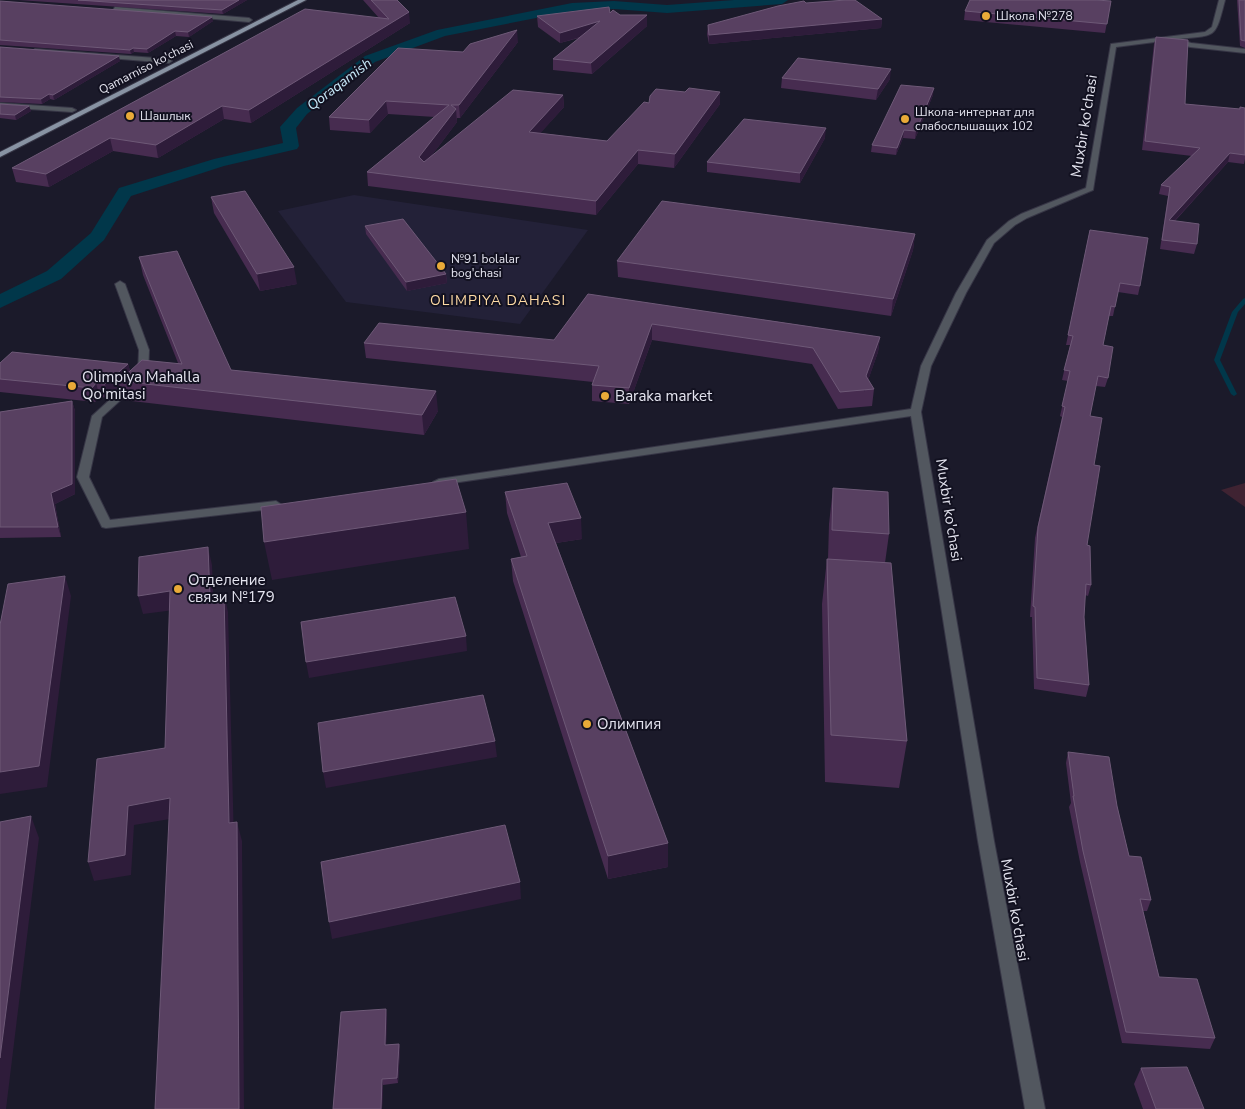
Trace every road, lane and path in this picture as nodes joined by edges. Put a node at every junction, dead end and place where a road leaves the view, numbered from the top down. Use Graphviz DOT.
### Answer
graph roads {
  1 [pos="288,0"];
  2 [pos="302,0"];
  3 [pos="1222,0"];
  4 [pos="109,9"];
  5 [pos="248,20"];
  6 [pos="1168,39"];
  7 [pos="30,50"];
  8 [pos="1245,51"];
  9 [pos="169,61"];
  10 [pos="0,104"];
  11 [pos="72,110"];
  12 [pos="0,147"];
  13 [pos="0,155"];
  14 [pos="120,284"];
  15 [pos="916,412"];
  16 [pos="430,483"];
  17 [pos="284,504"];
  18 [pos="1035,1109"];
  1 -- 5 [label="main road, Qamarniso ko'chasi"];
  2 -- 13 [label="main road, Qamarniso ko'chasi"];
  3 -- 6 [label="street, Muxbir ko'chasi"];
  4 -- 5 [label="street"];
  5 -- 9 [label="main road, Qamarniso ko'chasi"];
  6 -- 8 [label="street, Muxbir ko'chasi"];
  6 -- 15 [label="street, Muxbir ko'chasi"];
  7 -- 9 [label="street"];
  9 -- 11 [label="main road, Qamarniso ko'chasi"];
  10 -- 11 [label="street"];
  11 -- 12 [label="main road, Qamarniso ko'chasi"];
  14 -- 17 [label="street"];
  15 -- 16 [label="street"];
  15 -- 18 [label="street, Muxbir ko'chasi"];
}
